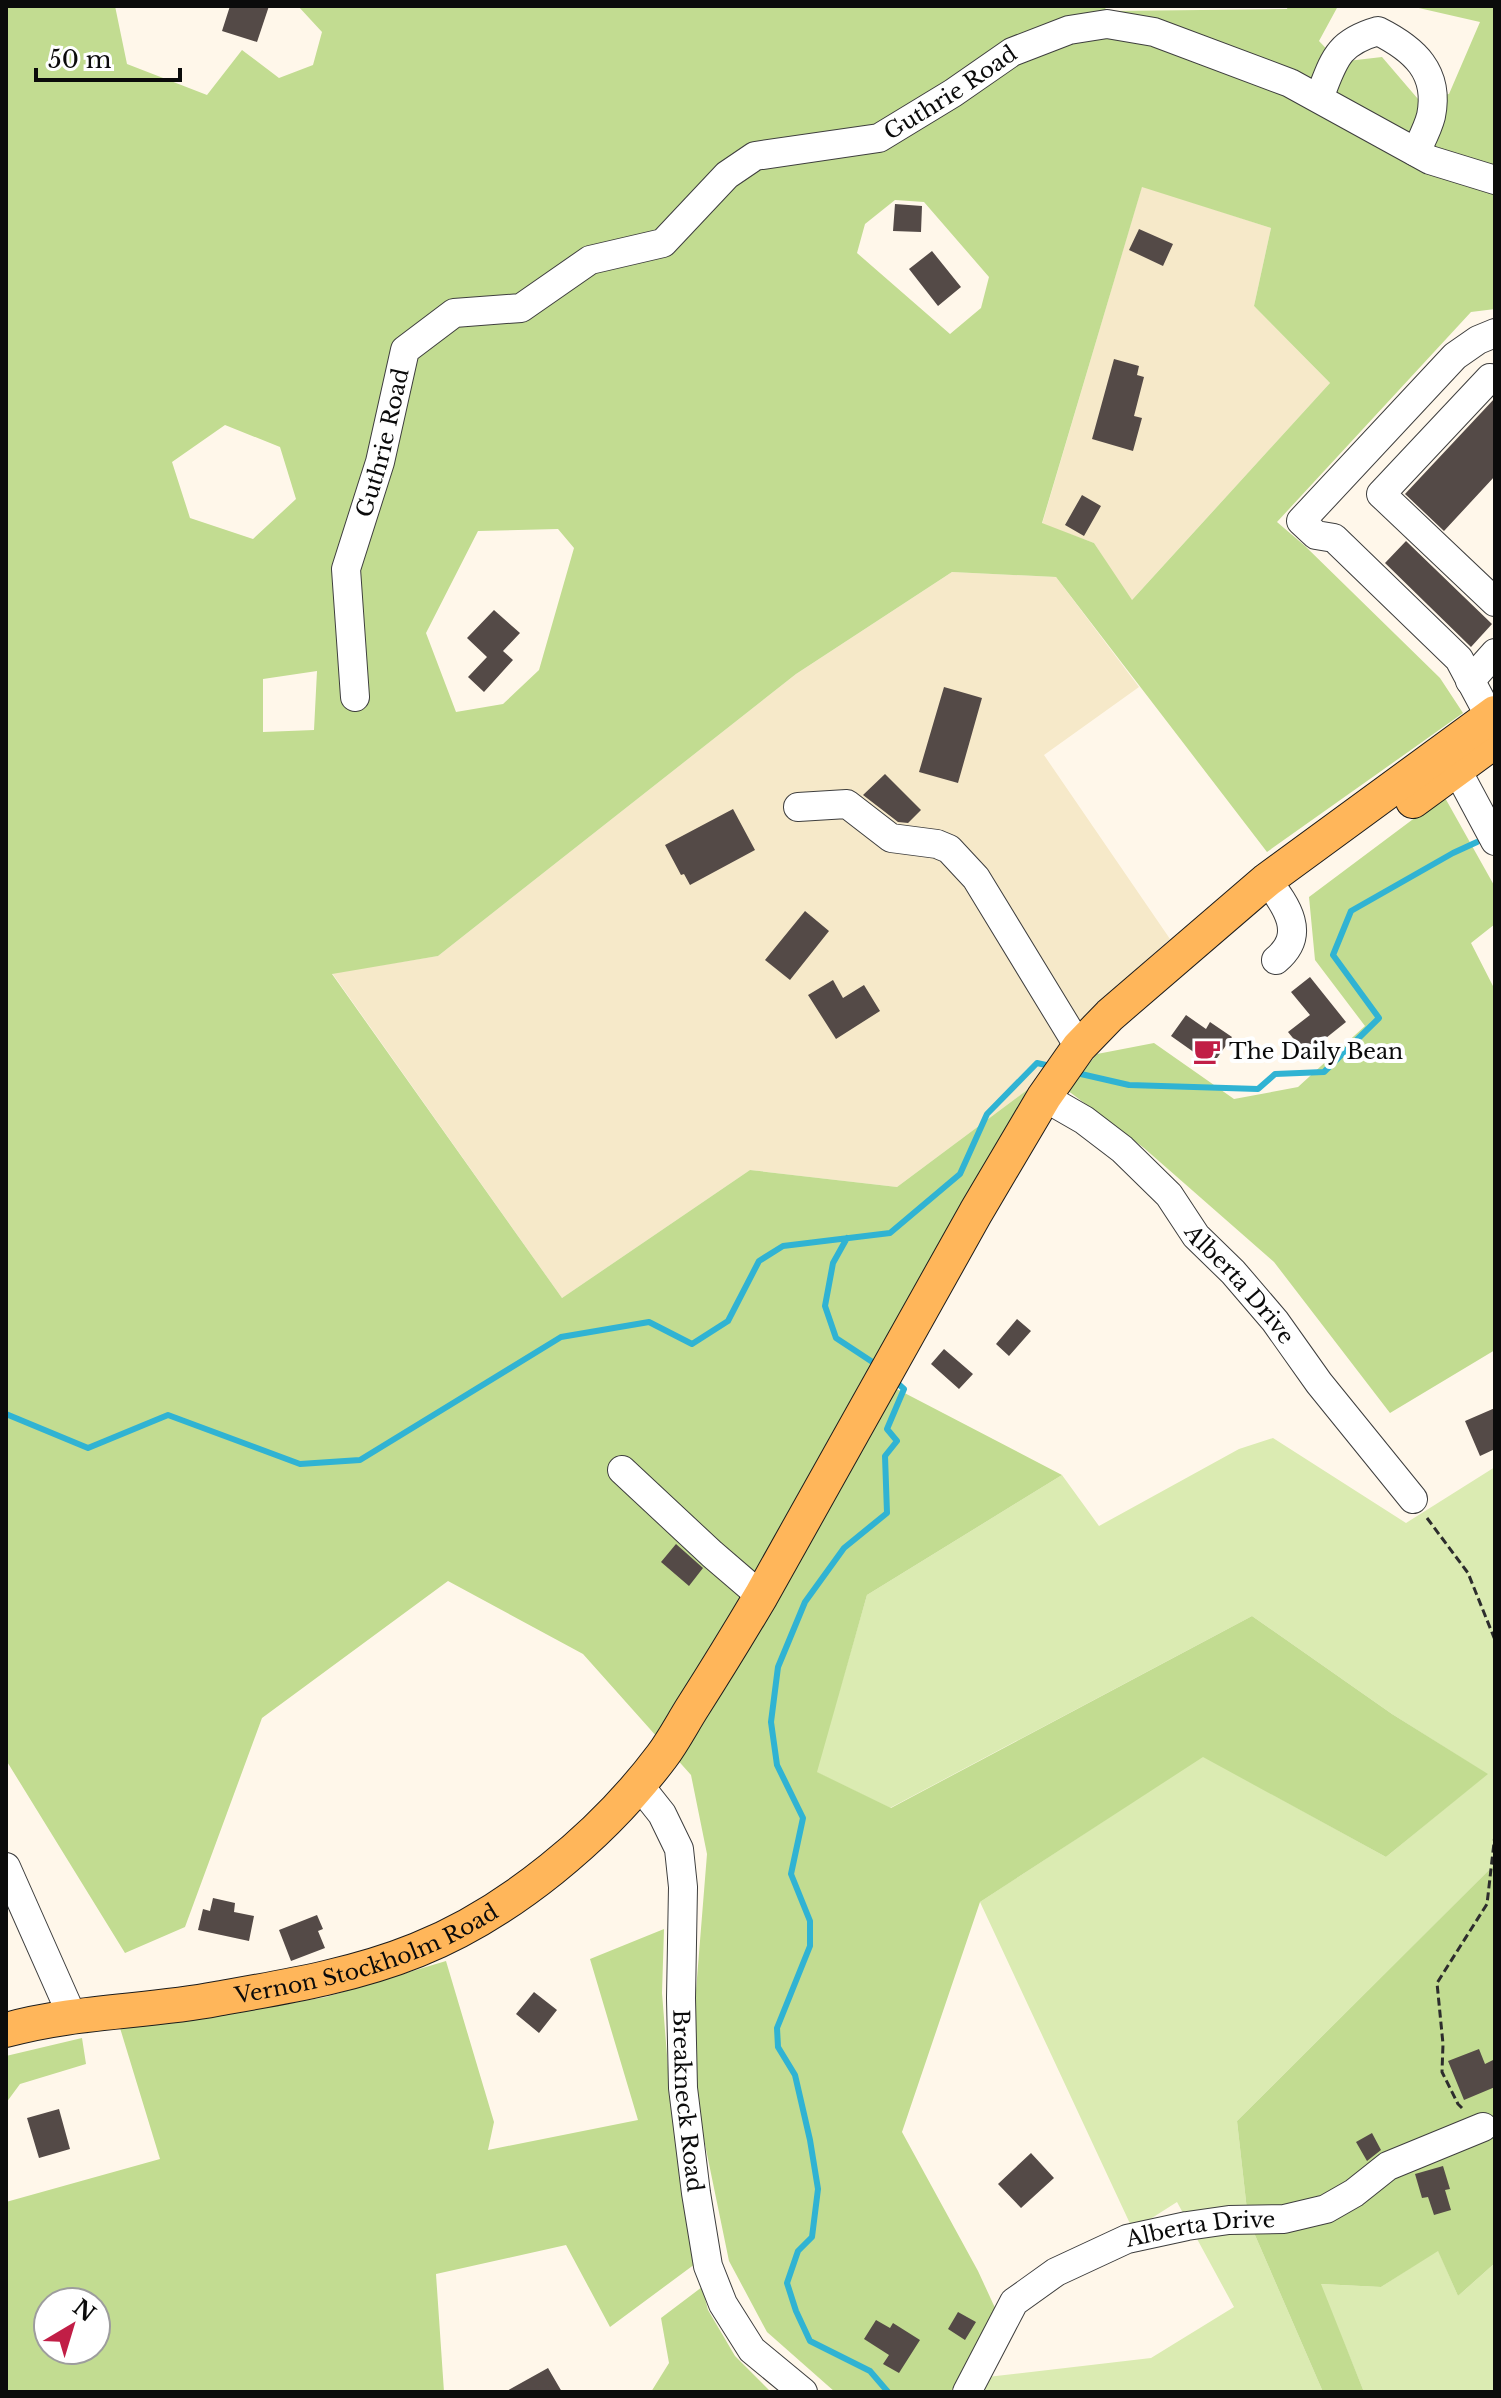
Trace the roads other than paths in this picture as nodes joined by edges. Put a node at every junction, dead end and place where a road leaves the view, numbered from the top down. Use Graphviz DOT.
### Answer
graph roads {
  1 [pos="1319,98"];
  2 [pos="1416,152"];
  3 [pos="1495,180"];
  4 [pos="1486,337"];
  5 [pos="1493,380"];
  6 [pos="1495,602"];
  7 [pos="1495,653"];
  8 [pos="1470,681"];
  9 [pos="355,697"];
  10 [pos="1493,724"];
  11 [pos="1457,770"];
  12 [pos="798,807"];
  13 [pos="1495,841"];
  14 [pos="1273,889"];
  15 [pos="1276,960"];
  16 [pos="1079,1047"];
  17 [pos="1044,1097"];
  18 [pos="622,1470"];
  19 [pos="1413,1499"];
  20 [pos="761,1596"];
  21 [pos="639,1785"];
  22 [pos="6,1867"];
  23 [pos="73,2018"];
  24 [pos="6,2030"];
  25 [pos="1483,2127"];
  26 [pos="803,2392"];
  27 [pos="967,2392"];
  1 -- 2 [label="street, Guthrie Road"];
  1 -- 2 [label="street"];
  1 -- 9 [label="street, Guthrie Road"];
  2 -- 3 [label="street, Guthrie Road"];
  4 -- 5 [label="street"];
  4 -- 8 [label="street"];
  5 -- 6 [label="street"];
  7 -- 8 [label="street"];
  8 -- 10 [label="street"];
  10 -- 11 [label="main road"];
  10 -- 14 [label="main road"];
  11 -- 13 [label="street"];
  11 -- 14 [label="main road"];
  12 -- 16 [label="street"];
  14 -- 15 [label="street"];
  14 -- 16 [label="main road, Vernon Stockholm Road"];
  16 -- 17 [label="main road, Vernon Stockholm Road"];
  17 -- 19 [label="street, Alberta Drive"];
  17 -- 20 [label="main road, Vernon Stockholm Road"];
  18 -- 20 [label="street"];
  20 -- 21 [label="main road, Vernon Stockholm Road"];
  21 -- 23 [label="main road, Vernon Stockholm Road"];
  21 -- 26 [label="street, Breakneck Road"];
  22 -- 23 [label="street"];
  23 -- 24 [label="main road, Vernon Stockholm Road"];
  25 -- 27 [label="street, Alberta Drive"];
}
